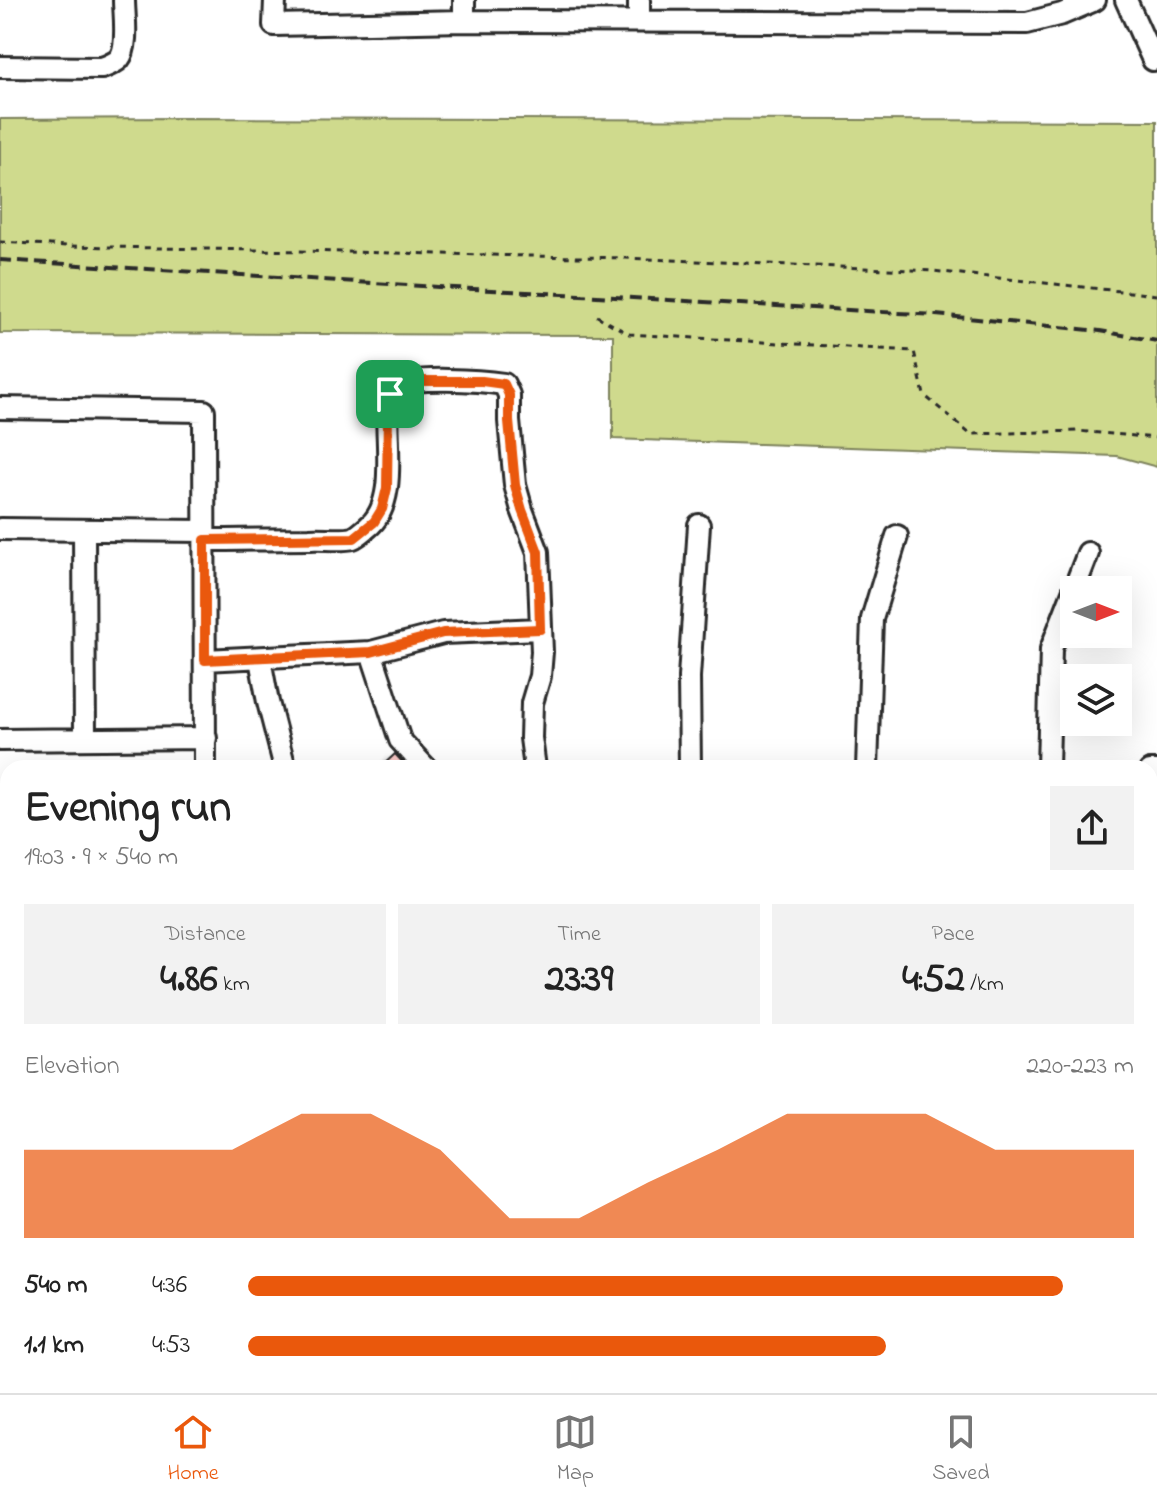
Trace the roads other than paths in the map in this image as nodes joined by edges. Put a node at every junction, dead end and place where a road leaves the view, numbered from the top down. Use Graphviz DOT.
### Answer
graph roads {
  1 [pos="124,0"];
  2 [pos="275,0"];
  3 [pos="464,0"];
  4 [pos="639,0"];
  5 [pos="1095,0"];
  6 [pos="1126,0"];
  7 [pos="464,21"];
  8 [pos="639,21"];
  9 [pos="1153,60"];
  10 [pos="0,67"];
  11 [pos="0,408"];
  12 [pos="699,525"];
  13 [pos="0,529"];
  14 [pos="84,530"];
  15 [pos="205,536"];
  16 [pos="897,536"];
  17 [pos="1088,553"];
  18 [pos="540,629"];
  19 [pos="371,652"];
  20 [pos="260,659"];
  21 [pos="205,660"];
  22 [pos="206,738"];
  23 [pos="85,739"];
  24 [pos="0,740"];
  25 [pos="205,760"];
  26 [pos="283,760"];
  27 [pos="419,760"];
  28 [pos="534,760"];
  29 [pos="690,760"];
  30 [pos="867,760"];
  31 [pos="1048,760"];
  1 -- 10 [label="street"];
  2 -- 7 [label="street"];
  3 -- 7 [label="street"];
  4 -- 8 [label="street"];
  5 -- 8 [label="street"];
  6 -- 9 [label="street"];
  7 -- 8 [label="street"];
  11 -- 15 [label="street"];
  12 -- 29 [label="street"];
  13 -- 14 [label="street"];
  14 -- 15 [label="street"];
  14 -- 23 [label="street"];
  15 -- 18 [label="street"];
  15 -- 21 [label="street"];
  16 -- 30 [label="street"];
  17 -- 31 [label="street"];
  18 -- 19 [label="street"];
  18 -- 28 [label="street"];
  19 -- 20 [label="street"];
  19 -- 27 [label="street"];
  20 -- 21 [label="street"];
  20 -- 26 [label="street"];
  21 -- 22 [label="street"];
  22 -- 23 [label="street"];
  22 -- 25 [label="street"];
  23 -- 24 [label="street"];
}
